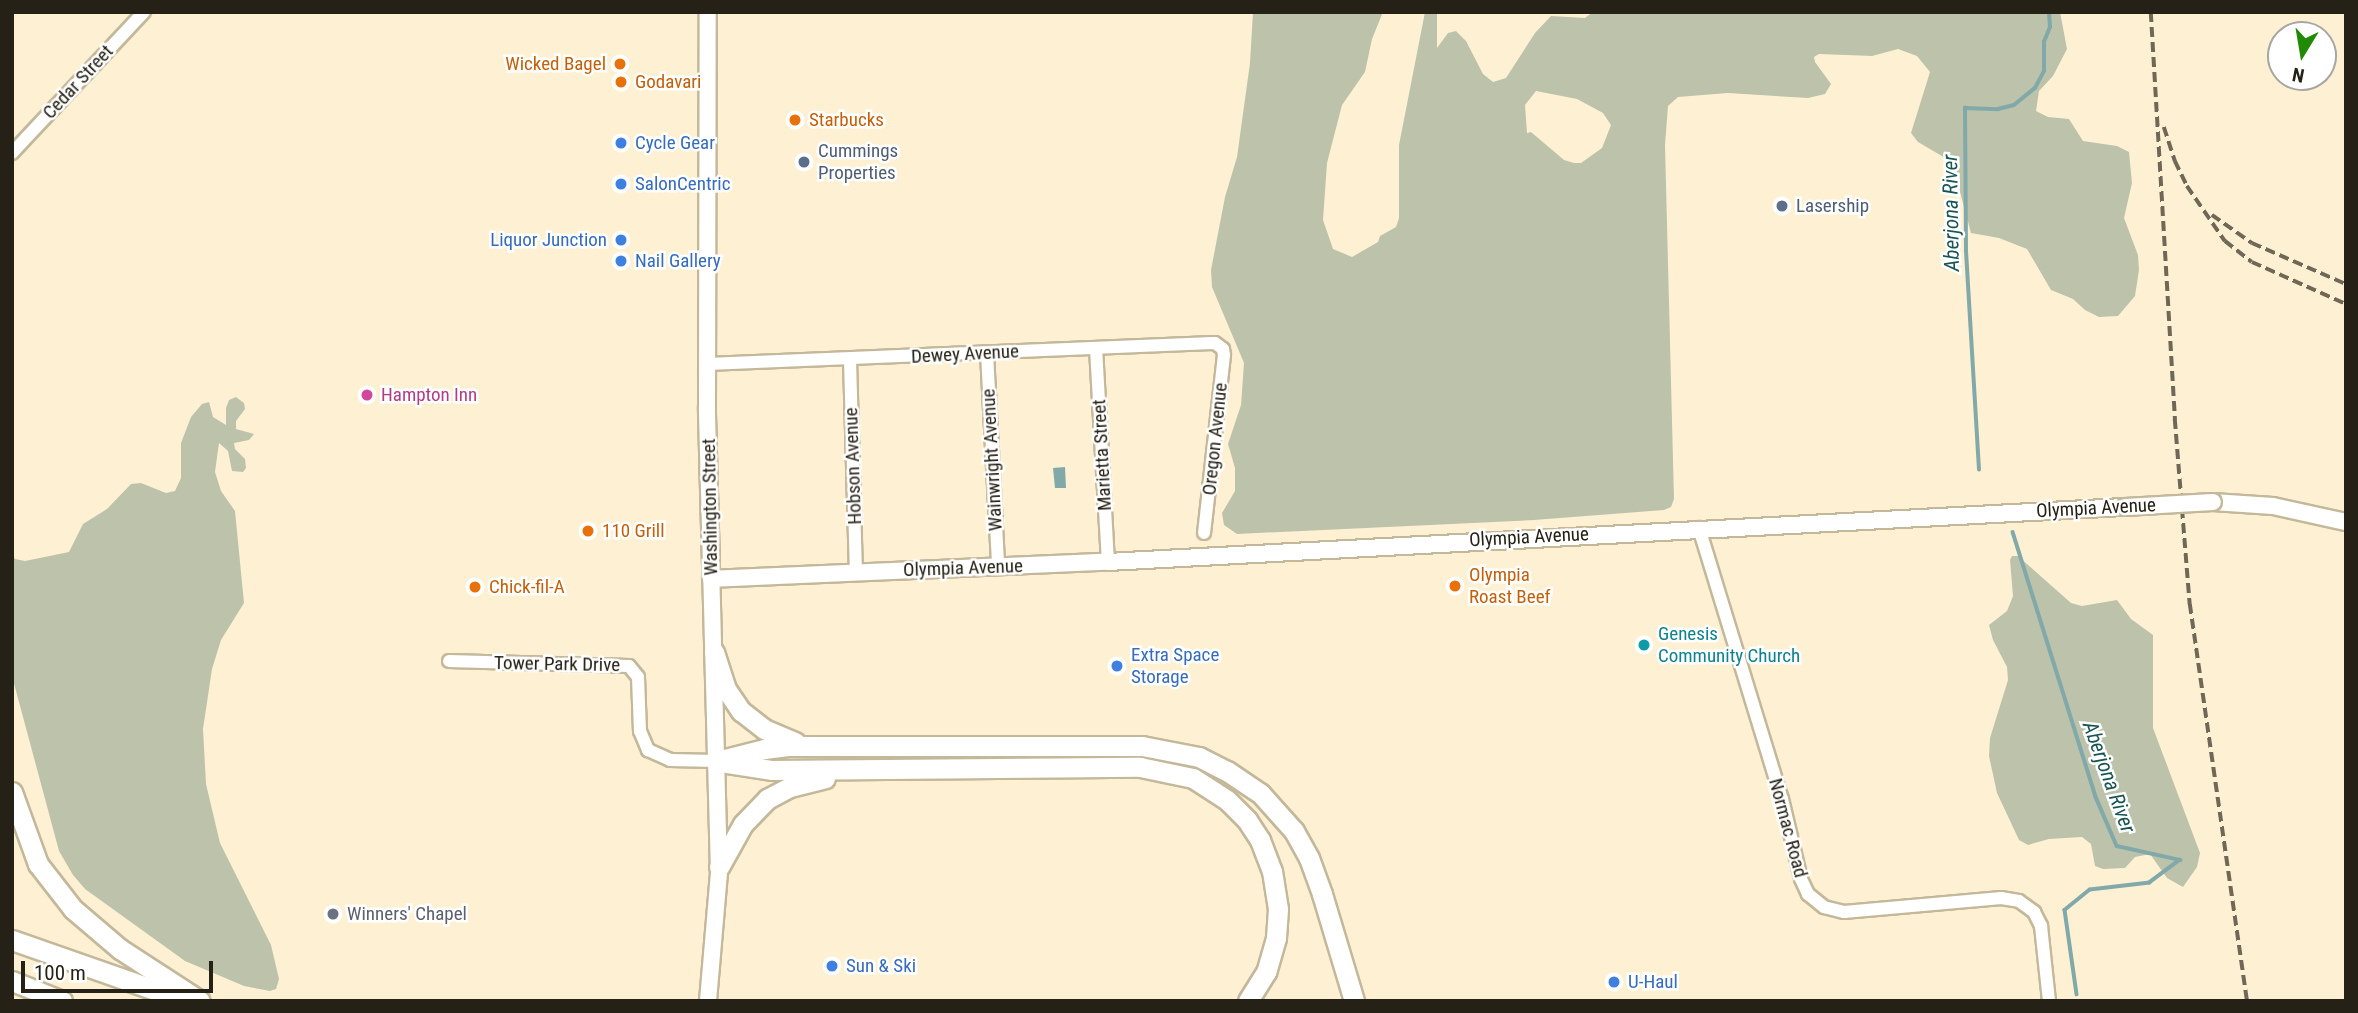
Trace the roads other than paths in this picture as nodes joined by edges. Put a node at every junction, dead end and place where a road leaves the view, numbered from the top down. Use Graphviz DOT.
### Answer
graph roads {
  1 [pos="144,12"];
  2 [pos="708,12"];
  3 [pos="12,153"];
  4 [pos="1221,347"];
  5 [pos="1096,348"];
  6 [pos="986,353"];
  7 [pos="850,360"];
  8 [pos="707,364"];
  9 [pos="2346,522"];
  10 [pos="1699,528"];
  11 [pos="1204,533"];
  12 [pos="1108,562"];
  13 [pos="998,566"];
  14 [pos="856,573"];
  15 [pos="711,579"];
  16 [pos="714,653"];
  17 [pos="449,661"];
  18 [pos="813,746"];
  19 [pos="717,761"];
  20 [pos="872,769"];
  21 [pos="12,792"];
  22 [pos="719,867"];
  23 [pos="12,940"];
  24 [pos="12,981"];
  25 [pos="62,1001"];
  26 [pos="186,1001"];
  27 [pos="200,1001"];
  28 [pos="708,1001"];
  29 [pos="1248,1001"];
  30 [pos="1354,1001"];
  31 [pos="2049,1001"];
  1 -- 3 [label="street, Cedar Street"];
  2 -- 8 [label="main road, Washington Street"];
  4 -- 5 [label="street, Dewey Avenue"];
  4 -- 11 [label="street, Oregon Avenue"];
  5 -- 6 [label="street, Dewey Avenue"];
  5 -- 12 [label="street, Marietta Street"];
  6 -- 7 [label="street, Dewey Avenue"];
  6 -- 13 [label="street, Wainwright Avenue"];
  7 -- 8 [label="street, Dewey Avenue"];
  7 -- 14 [label="street, Hobson Avenue"];
  8 -- 15 [label="main road, Washington Street"];
  9 -- 10 [label="main road, Olympia Avenue, bridge"];
  10 -- 12 [label="main road, Olympia Avenue"];
  10 -- 31 [label="street, Normac Road"];
  12 -- 13 [label="main road, Olympia Avenue"];
  13 -- 14 [label="main road, Olympia Avenue"];
  14 -- 15 [label="main road, Olympia Avenue"];
  15 -- 16 [label="main road, Washington Street"];
  16 -- 18 [label="highway"];
  16 -- 19 [label="main road, Washington Street"];
  17 -- 19 [label="street, Tower Park Drive"];
  18 -- 19 [label="highway"];
  18 -- 30 [label="highway"];
  19 -- 20 [label="highway"];
  19 -- 22 [label="main road, Washington Street"];
  20 -- 22 [label="highway"];
  20 -- 29 [label="highway"];
  21 -- 27 [label="highway"];
  22 -- 28 [label="main road, Washington Street"];
  23 -- 26 [label="highway"];
  24 -- 25 [label="highway"];
}
